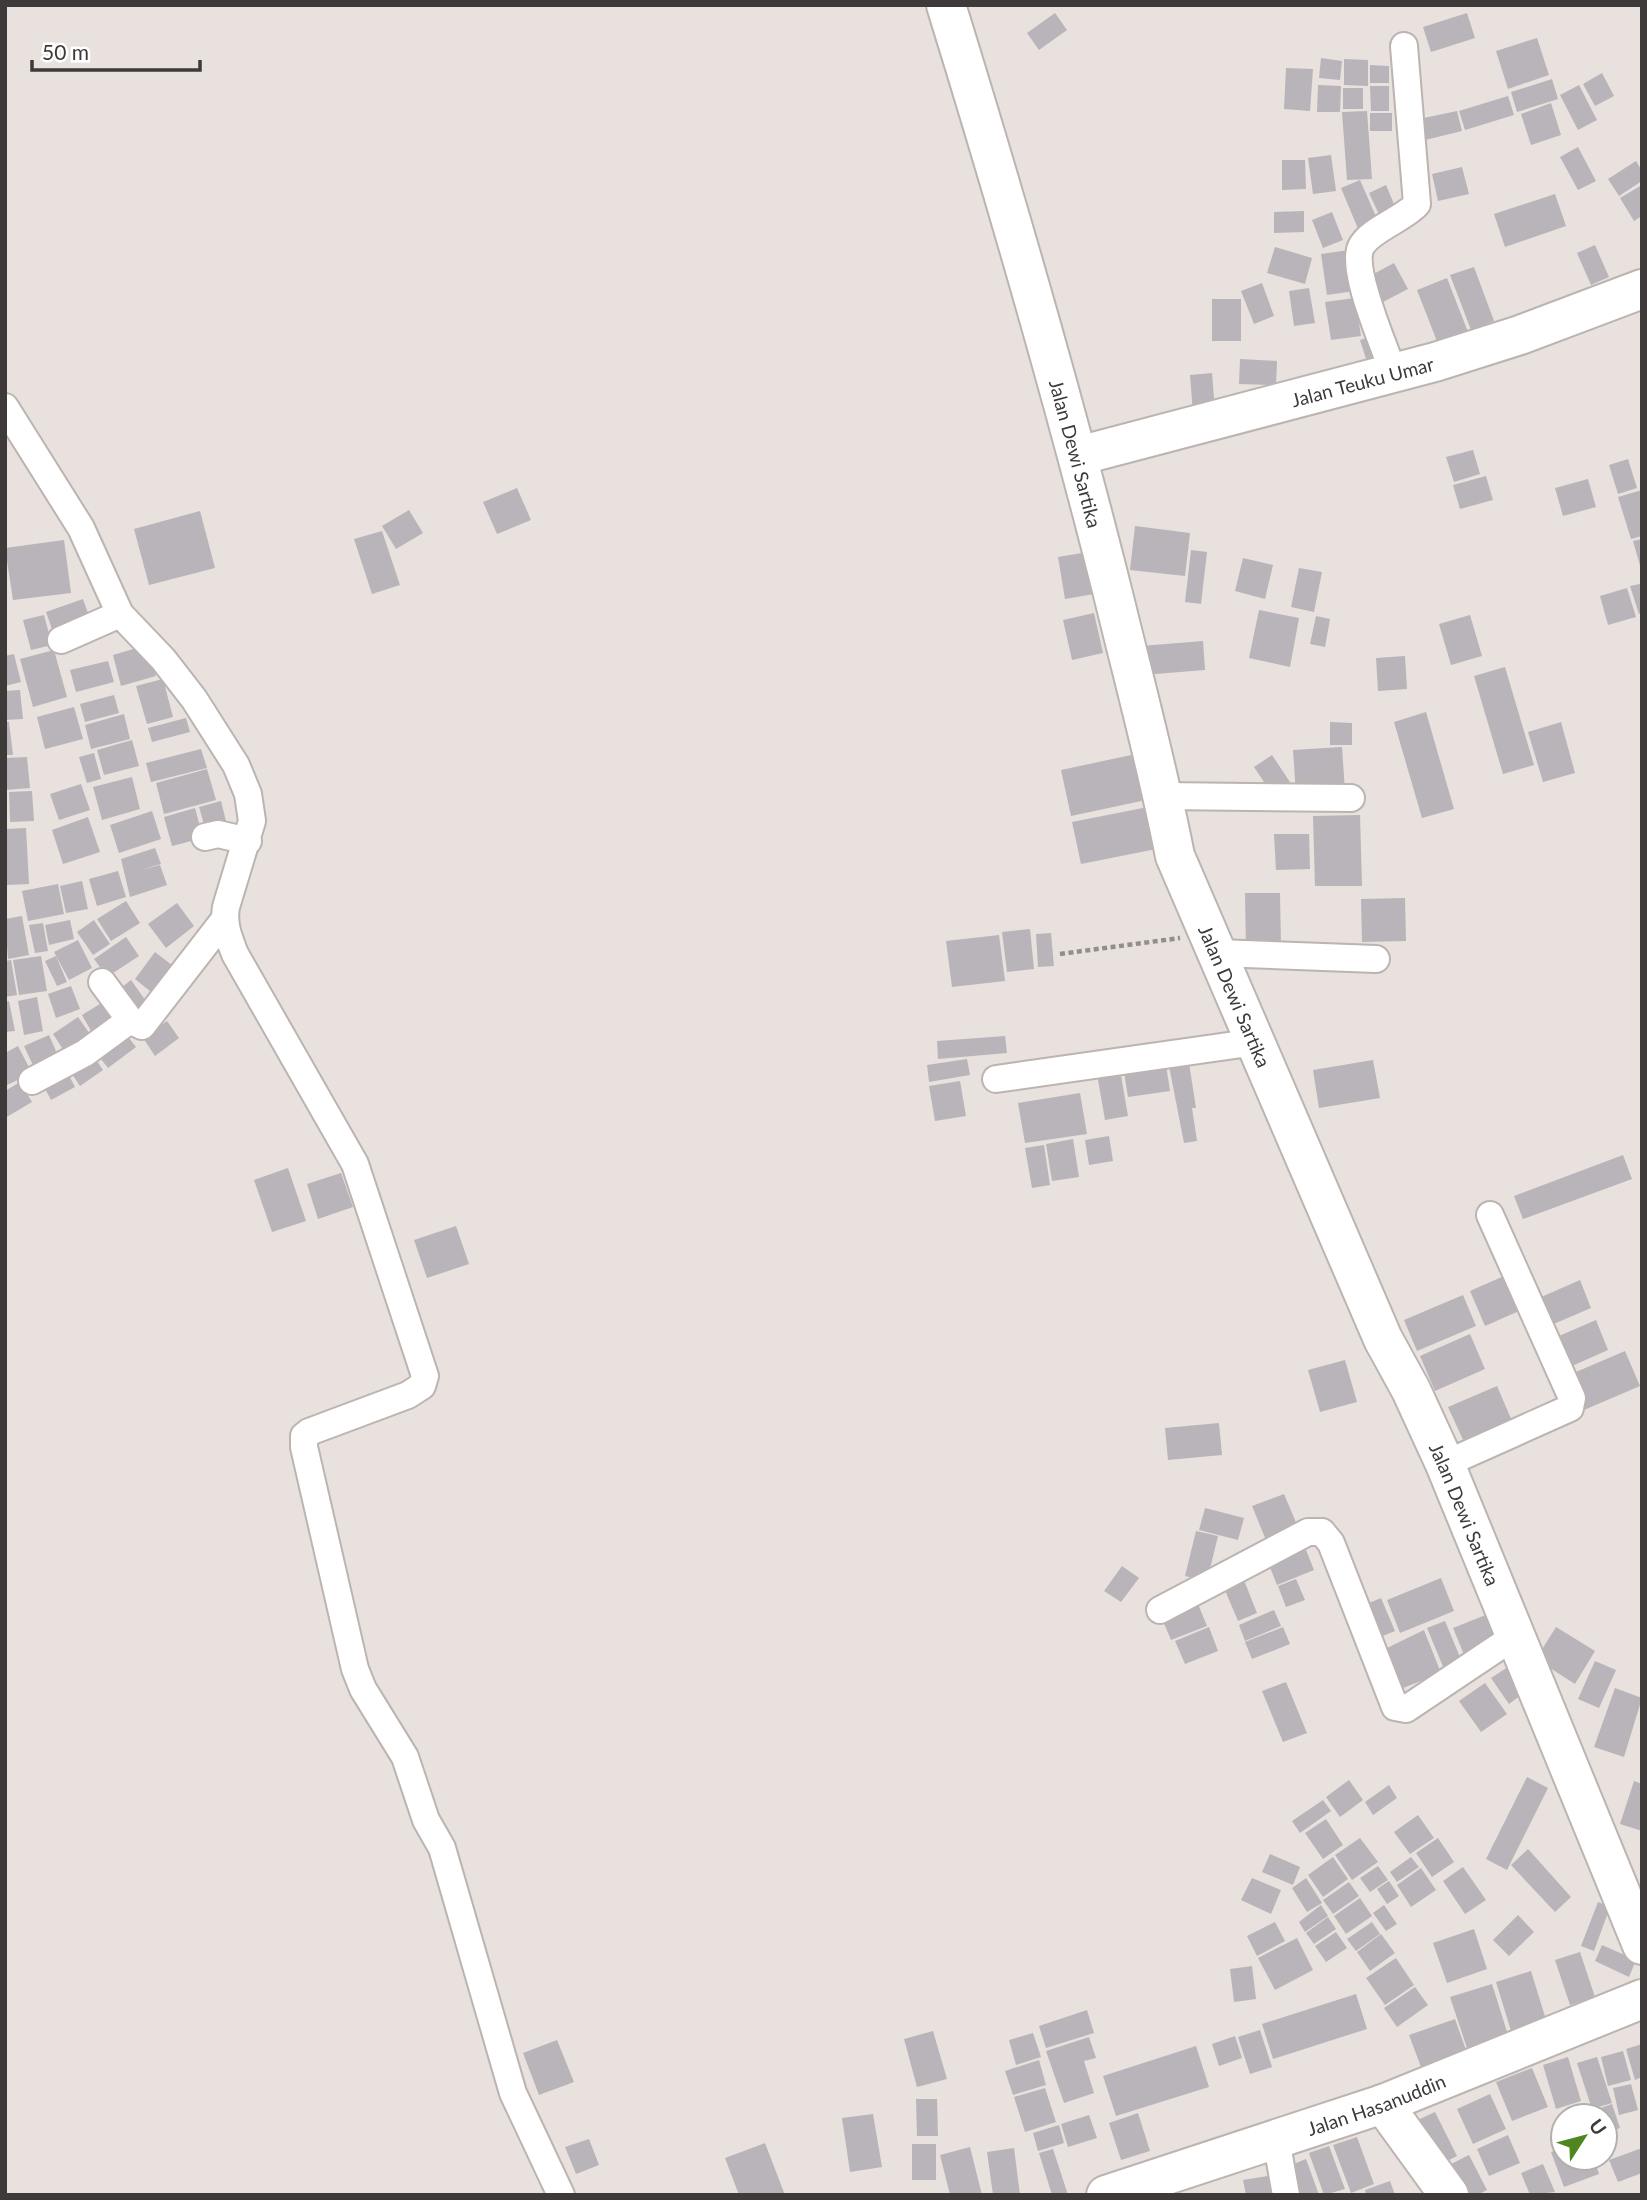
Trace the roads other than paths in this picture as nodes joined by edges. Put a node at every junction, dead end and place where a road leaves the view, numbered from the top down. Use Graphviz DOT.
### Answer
graph roads {
  1 [pos="946,5"];
  2 [pos="1404,46"];
  3 [pos="1642,289"];
  4 [pos="1393,372"];
  5 [pos="5,407"];
  6 [pos="1078,456"];
  7 [pos="120,614"];
  8 [pos="61,640"];
  9 [pos="1163,796"];
  10 [pos="1351,798"];
  11 [pos="205,836"];
  12 [pos="248,841"];
  13 [pos="224,920"];
  14 [pos="1213,944"];
  15 [pos="1376,960"];
  16 [pos="102,982"];
  17 [pos="130,1020"];
  18 [pos="1256,1042"];
  19 [pos="996,1079"];
  20 [pos="32,1081"];
  21 [pos="1490,1215"];
  22 [pos="1445,1464"];
  23 [pos="1160,1610"];
  24 [pos="1515,1636"];
  25 [pos="1642,1945"];
  26 [pos="1642,1999"];
  27 [pos="1383,2104"];
  28 [pos="1276,2139"];
  29 [pos="561,2195"];
  30 [pos="1106,2195"];
  31 [pos="1286,2195"];
  32 [pos="1449,2195"];
  1 -- 6 [label="street, Jalan Dewi Sartika"];
  2 -- 4 [label="street"];
  3 -- 4 [label="street, Jalan Teuku Umar"];
  4 -- 6 [label="street, Jalan Teuku Umar"];
  5 -- 7 [label="street"];
  6 -- 9 [label="street, Jalan Dewi Sartika"];
  7 -- 8 [label="street"];
  7 -- 12 [label="street"];
  9 -- 10 [label="street"];
  9 -- 14 [label="street, Jalan Dewi Sartika"];
  11 -- 12 [label="street"];
  12 -- 13 [label="street"];
  13 -- 17 [label="street"];
  13 -- 29 [label="street"];
  14 -- 15 [label="street"];
  14 -- 18 [label="street, Jalan Dewi Sartika"];
  16 -- 17 [label="street"];
  17 -- 20 [label="street"];
  18 -- 19 [label="street"];
  18 -- 22 [label="street, Jalan Dewi Sartika"];
  21 -- 22 [label="street"];
  22 -- 24 [label="street, Jalan Dewi Sartika"];
  23 -- 24 [label="street"];
  24 -- 25 [label="street, Jalan Dewi Sartika"];
  26 -- 27 [label="street, Jalan Hasanuddin"];
  27 -- 28 [label="street, Jalan Hasanuddin"];
  27 -- 32 [label="street"];
  28 -- 30 [label="street, Jalan Hasanuddin"];
  28 -- 31 [label="street"];
}
